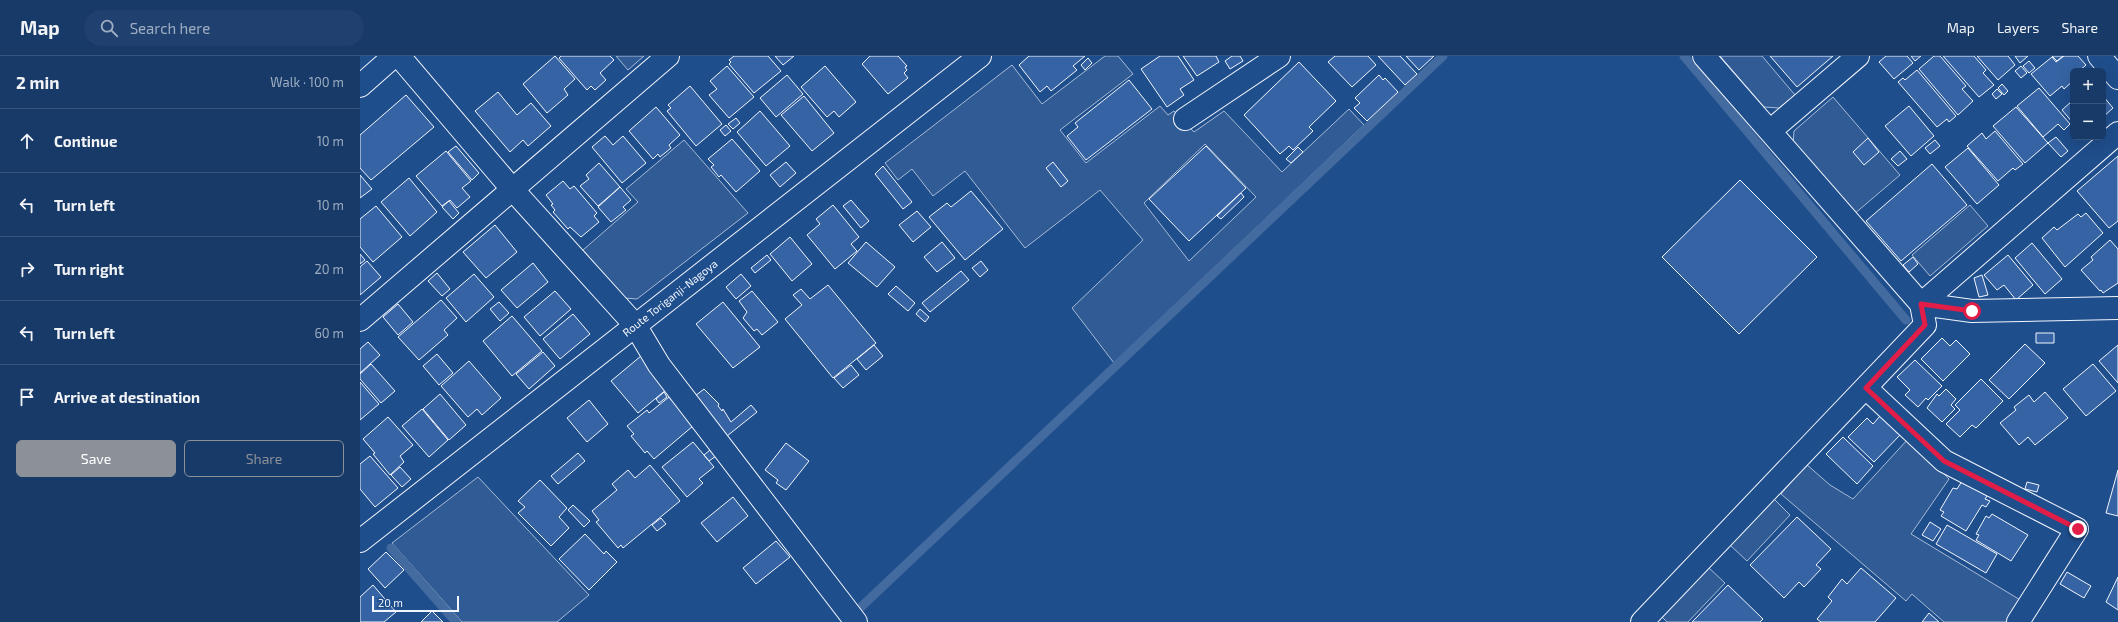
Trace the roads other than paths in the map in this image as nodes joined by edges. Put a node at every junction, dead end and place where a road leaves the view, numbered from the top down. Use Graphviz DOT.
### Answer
graph roads {
  1 [pos="394,56"];
  2 [pos="399,56"];
  3 [pos="668,56"];
  4 [pos="980,56"];
  5 [pos="1279,56"];
  6 [pos="1704,56"];
  7 [pos="1858,56"];
  8 [pos="2099,56"];
  9 [pos="2118,78"];
  10 [pos="360,86"];
  11 [pos="1185,119"];
  12 [pos="1770,131"];
  13 [pos="2118,133"];
  14 [pos="513,190"];
  15 [pos="1921,304"];
  16 [pos="2118,308"];
  17 [pos="360,320"];
  18 [pos="635,325"];
  19 [pos="1866,388"];
  20 [pos="360,541"];
  21 [pos="856,622"];
  22 [pos="1642,622"];
  23 [pos="2018,622"];
  1 -- 10 [label="street"];
  2 -- 14 [label="street"];
  3 -- 14 [label="street"];
  4 -- 18 [label="street, Route Toriganji-Nagoya"];
  5 -- 11 [label="street"];
  6 -- 12 [label="street"];
  7 -- 12 [label="street"];
  8 -- 9 [label="street"];
  12 -- 15 [label="street"];
  13 -- 15 [label="street"];
  14 -- 17 [label="street"];
  14 -- 18 [label="street"];
  15 -- 16 [label="street"];
  15 -- 19 [label="street"];
  18 -- 20 [label="street, Route Toriganji-Nagoya"];
  18 -- 21 [label="street"];
  19 -- 22 [label="street"];
  19 -- 23 [label="street"];
}
